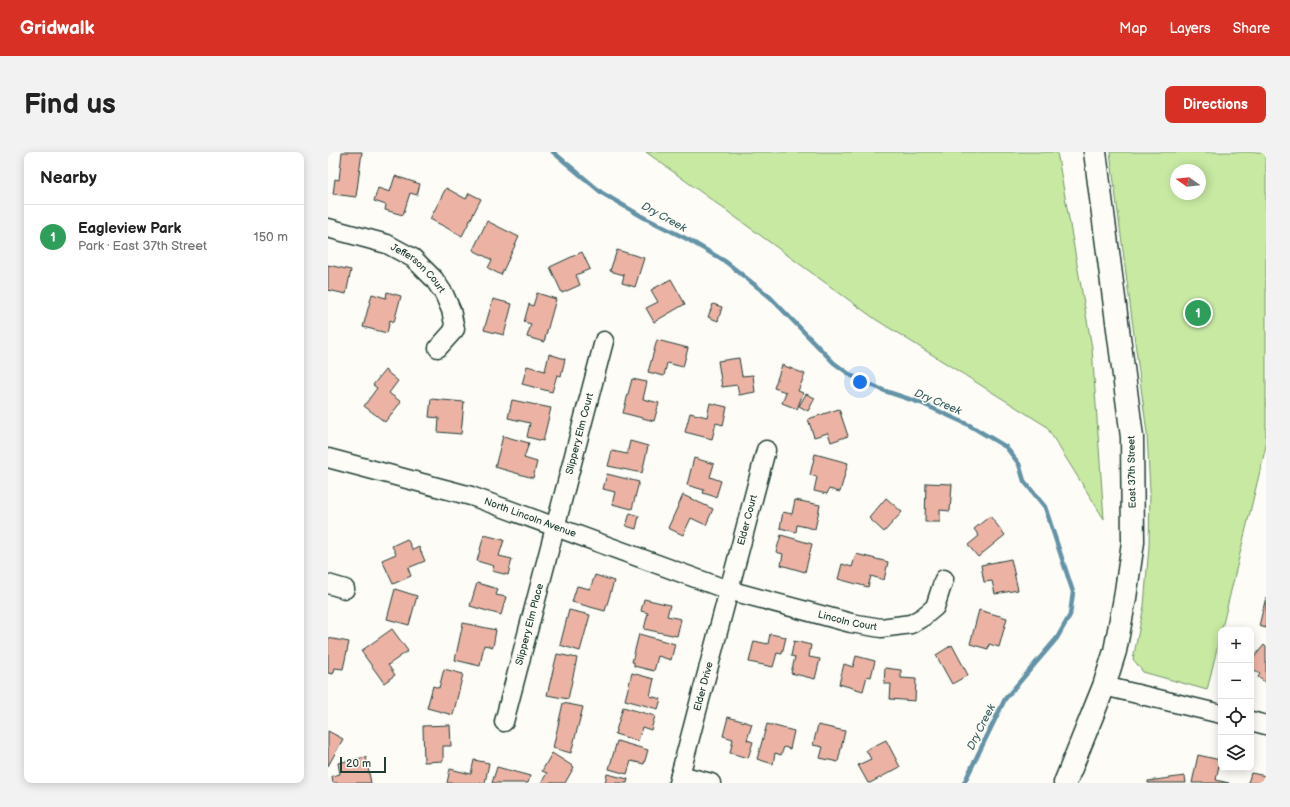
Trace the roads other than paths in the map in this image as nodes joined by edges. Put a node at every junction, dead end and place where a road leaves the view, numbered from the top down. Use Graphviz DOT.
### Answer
graph roads {
  1 [pos="1095,152"];
  2 [pos="328,228"];
  3 [pos="604,341"];
  4 [pos="438,348"];
  5 [pos="766,450"];
  6 [pos="328,458"];
  7 [pos="556,527"];
  8 [pos="944,579"];
  9 [pos="328,584"];
  10 [pos="345,588"];
  11 [pos="728,590"];
  12 [pos="1104,686"];
  13 [pos="1218,713"];
  14 [pos="504,722"];
  15 [pos="1254,722"];
  16 [pos="1266,725"];
  17 [pos="679,779"];
  18 [pos="711,783"];
  19 [pos="1065,783"];
  1 -- 12 [label="main road, East 37th Street"];
  2 -- 4 [label="street, Jefferson Court"];
  3 -- 7 [label="street, Slippery Elm Court"];
  5 -- 11 [label="street, Elder Court"];
  6 -- 7 [label="street, North Lincoln Avenue"];
  7 -- 11 [label="street, North Lincoln Avenue"];
  7 -- 14 [label="street, Slippery Elm Place"];
  8 -- 11 [label="street, Lincoln Court"];
  9 -- 10 [label="street"];
  11 -- 17 [label="street, Elder Drive"];
  12 -- 13 [label="street"];
  12 -- 19 [label="main road, East 37th Street"];
  15 -- 16 [label="street"];
  17 -- 18 [label="street"];
}
